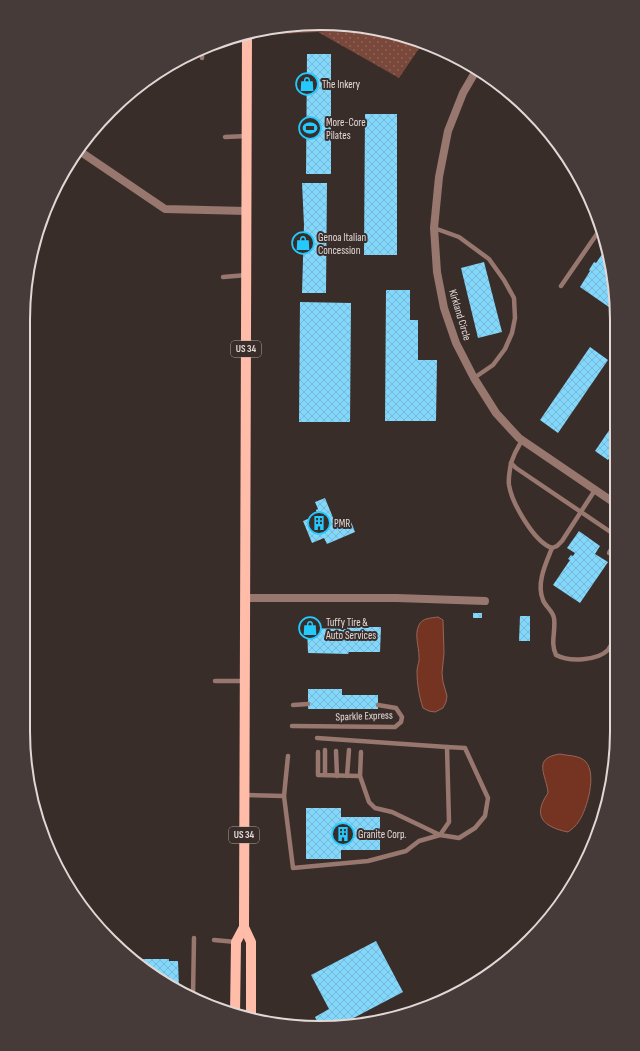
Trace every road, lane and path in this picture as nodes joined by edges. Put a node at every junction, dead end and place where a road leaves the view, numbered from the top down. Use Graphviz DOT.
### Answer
graph roads {
  1 [pos="248,39"];
  2 [pos="474,74"];
  3 [pos="247,136"];
  4 [pos="225,137"];
  5 [pos="83,153"];
  6 [pos="247,211"];
  7 [pos="434,228"];
  8 [pos="597,234"];
  9 [pos="223,276"];
  10 [pos="246,276"];
  11 [pos="561,286"];
  12 [pos="474,378"];
  13 [pos="522,440"];
  14 [pos="512,463"];
  15 [pos="595,490"];
  16 [pos="610,500"];
  17 [pos="578,511"];
  18 [pos="610,532"];
  19 [pos="552,548"];
  20 [pos="245,598"];
  21 [pos="485,600"];
  22 [pos="610,646"];
  23 [pos="215,681"];
  24 [pos="244,681"];
  25 [pos="308,704"];
  26 [pos="292,705"];
  27 [pos="378,706"];
  28 [pos="292,726"];
  29 [pos="317,738"];
  30 [pos="446,747"];
  31 [pos="325,750"];
  32 [pos="349,750"];
  33 [pos="336,751"];
  34 [pos="318,752"];
  35 [pos="361,752"];
  36 [pos="288,756"];
  37 [pos="325,775"];
  38 [pos="336,776"];
  39 [pos="347,776"];
  40 [pos="360,776"];
  41 [pos="244,795"];
  42 [pos="284,796"];
  43 [pos="440,835"];
  44 [pos="244,927"];
  45 [pos="194,938"];
  46 [pos="214,940"];
  47 [pos="236,942"];
  48 [pos="193,992"];
  49 [pos="235,1008"];
  50 [pos="251,1012"];
  1 -- 3 [label="main road, US 34"];
  2 -- 7 [label="street, Kirkland Circle"];
  3 -- 4 [label="lane"];
  3 -- 6 [label="main road, US 34"];
  5 -- 6 [label="street"];
  6 -- 10 [label="main road, US 34"];
  7 -- 12 [label="street, Kirkland Circle"];
  7 -- 12 [label="lane"];
  8 -- 11 [label="lane"];
  9 -- 10 [label="lane"];
  10 -- 20 [label="main road, US 34"];
  12 -- 13 [label="street, Kirkland Circle"];
  13 -- 14 [label="lane"];
  13 -- 15 [label="street, Kirkland Circle"];
  14 -- 17 [label="lane"];
  14 -- 19 [label="lane"];
  15 -- 16 [label="street, Kirkland Circle"];
  15 -- 17 [label="lane"];
  17 -- 18 [label="lane"];
  17 -- 19 [label="lane"];
  19 -- 22 [label="lane"];
  20 -- 21 [label="street"];
  20 -- 24 [label="main road, US 34"];
  23 -- 24 [label="lane"];
  24 -- 41 [label="main road, US 34"];
  25 -- 26 [label="lane"];
  27 -- 28 [label="lane, Sparkle Express"];
  29 -- 30 [label="lane"];
  30 -- 43 [label="lane"];
  30 -- 43 [label="lane"];
  31 -- 37 [label="lane"];
  32 -- 39 [label="lane"];
  33 -- 38 [label="lane"];
  34 -- 37 [label="lane"];
  35 -- 40 [label="lane"];
  36 -- 42 [label="lane"];
  37 -- 38 [label="lane"];
  38 -- 39 [label="lane"];
  39 -- 40 [label="lane"];
  40 -- 43 [label="lane"];
  41 -- 42 [label="lane"];
  41 -- 44 [label="main road, US 34"];
  42 -- 43 [label="lane"];
  44 -- 47 [label="main road, US 34"];
  44 -- 50 [label="main road, US 34"];
  45 -- 48 [label="lane"];
  46 -- 47 [label="lane"];
  47 -- 49 [label="main road, US 34"];
}
